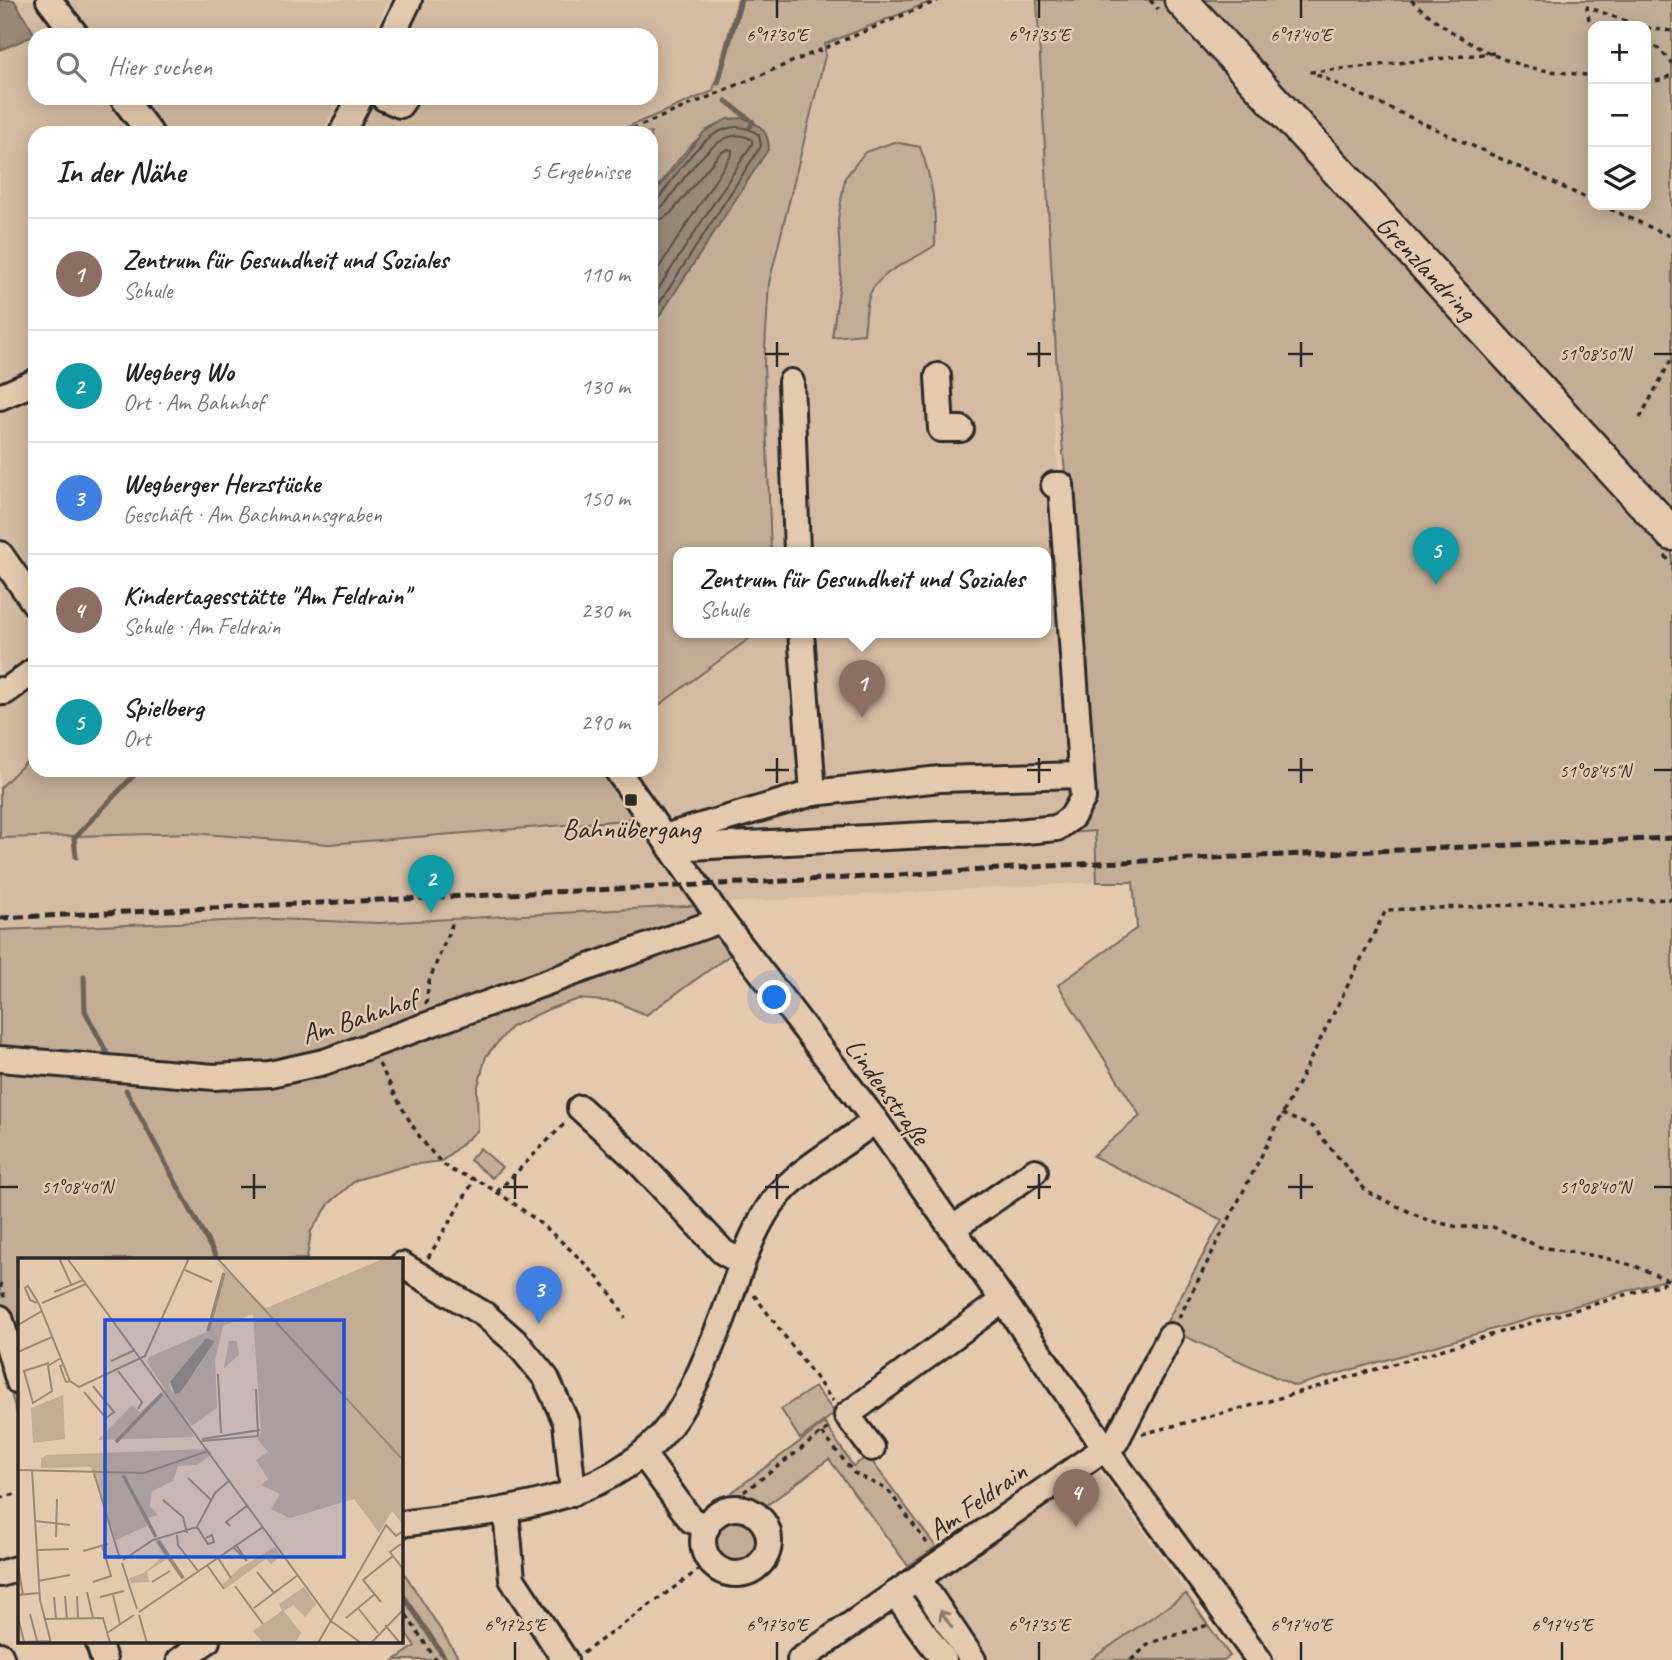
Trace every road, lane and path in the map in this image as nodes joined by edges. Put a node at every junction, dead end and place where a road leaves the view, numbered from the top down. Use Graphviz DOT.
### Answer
graph roads {
  1 [pos="49,0"];
  2 [pos="409,0"];
  3 [pos="939,0"];
  4 [pos="1181,0"];
  5 [pos="1411,0"];
  6 [pos="1590,21"];
  7 [pos="1627,21"];
  8 [pos="71,28"];
  9 [pos="395,28"];
  10 [pos="1651,29"];
  11 [pos="1672,31"];
  12 [pos="1651,45"];
  13 [pos="1494,53"];
  14 [pos="1672,63"];
  15 [pos="1588,75"];
  16 [pos="1672,75"];
  17 [pos="1651,81"];
  18 [pos="128,105"];
  19 [pos="356,105"];
  20 [pos="145,126"];
  21 [pos="346,126"];
  22 [pos="640,126"];
  23 [pos="1588,199"];
  24 [pos="1612,210"];
  25 [pos="1672,237"];
  26 [pos="1672,358"];
  27 [pos="938,376"];
  28 [pos="791,382"];
  29 [pos="28,385"];
  30 [pos="0,397"];
  31 [pos="1640,418"];
  32 [pos="961,429"];
  33 [pos="1054,485"];
  34 [pos="1672,534"];
  35 [pos="797,547"];
  36 [pos="0,554"];
  37 [pos="28,594"];
  38 [pos="801,638"];
  39 [pos="28,675"];
  40 [pos="0,690"];
  41 [pos="1081,775"];
  42 [pos="622,777"];
  43 [pos="813,793"];
  44 [pos="667,842"];
  45 [pos="1672,899"];
  46 [pos="721,920"];
  47 [pos="453,922"];
  48 [pos="423,1027"];
  49 [pos="0,1059"];
  50 [pos="378,1061"];
  51 [pos="580,1108"];
  52 [pos="1282,1114"];
  53 [pos="875,1120"];
  54 [pos="1035,1171"];
  55 [pos="475,1179"];
  56 [pos="497,1192"];
  57 [pos="952,1229"];
  58 [pos="740,1268"];
  59 [pos="410,1269"];
  60 [pos="1672,1281"];
  61 [pos="1003,1300"];
  62 [pos="0,1318"];
  63 [pos="625,1318"];
  64 [pos="1170,1336"];
  65 [pos="18,1379"];
  66 [pos="846,1416"];
  67 [pos="822,1433"];
  68 [pos="1110,1445"];
  69 [pos="872,1448"];
  70 [pos="643,1454"];
  71 [pos="18,1493"];
  72 [pos="573,1493"];
  73 [pos="0,1498"];
  74 [pos="740,1508"];
  75 [pos="506,1511"];
  76 [pos="402,1524"];
  77 [pos="706,1527"];
  78 [pos="711,1562"];
  79 [pos="940,1562"];
  80 [pos="18,1567"];
  81 [pos="0,1574"];
  82 [pos="918,1578"];
  83 [pos="895,1594"];
  84 [pos="402,1609"];
  85 [pos="1215,1623"];
  86 [pos="98,1642"];
  87 [pos="206,1642"];
  88 [pos="0,1655"];
  89 [pos="2,1660"];
  90 [pos="104,1660"];
  91 [pos="180,1660"];
  92 [pos="436,1660"];
  93 [pos="565,1660"];
  94 [pos="573,1660"];
  95 [pos="800,1660"];
  96 [pos="944,1660"];
  97 [pos="973,1660"];
  98 [pos="1132,1660"];
  99 [pos="1259,1660"];
  1 -- 8 [label="street"];
  2 -- 9 [label="street"];
  3 -- 22 [label="path"];
  4 -- 34 [label="main road, Grenzlandring"];
  5 -- 13 [label="path"];
  6 -- 7 [label="path"];
  10 -- 11 [label="path"];
  12 -- 14 [label="path"];
  13 -- 15 [label="path"];
  13 -- 23 [label="path"];
  16 -- 17 [label="path"];
  18 -- 20 [label="street"];
  19 -- 21 [label="street"];
  24 -- 25 [label="path"];
  26 -- 31 [label="path"];
  27 -- 32 [label="street"];
  28 -- 35 [label="street"];
  29 -- 30 [label="street"];
  33 -- 41 [label="street"];
  36 -- 37 [label="street"];
  38 -- 43 [label="street"];
  39 -- 40 [label="street"];
  41 -- 43 [label="street"];
  41 -- 44 [label="street"];
  42 -- 44 [label="street, Lindenstraße"];
  43 -- 44 [label="street"];
  44 -- 46 [label="street, Lindenstraße"];
  45 -- 52 [label="path"];
  46 -- 48 [label="street, Am Bahnhof"];
  46 -- 53 [label="street, Lindenstraße"];
  47 -- 48 [label="path"];
  48 -- 49 [label="street, Am Bahnhof"];
  50 -- 55 [label="path"];
  51 -- 56 [label="path"];
  51 -- 58 [label="street"];
  52 -- 60 [label="path"];
  52 -- 64 [label="path"];
  53 -- 57 [label="street, Lindenstraße"];
  53 -- 58 [label="street"];
  54 -- 57 [label="street"];
  55 -- 56 [label="path"];
  55 -- 59 [label="path"];
  56 -- 63 [label="path"];
  57 -- 61 [label="street, Lindenstraße"];
  58 -- 66 [label="path"];
  58 -- 70 [label="street"];
  59 -- 72 [label="street"];
  60 -- 68 [label="path"];
  61 -- 66 [label="street"];
  61 -- 68 [label="street, Lindenstraße"];
  62 -- 65 [label="street"];
  64 -- 68 [label="street"];
  66 -- 67 [label="path"];
  66 -- 69 [label="street"];
  67 -- 74 [label="path"];
  67 -- 79 [label="path"];
  68 -- 79 [label="street, Am Feldrain"];
  68 -- 99 [label="street, Lindenstraße"];
  70 -- 72 [label="street"];
  70 -- 77 [label="street"];
  71 -- 73 [label="path"];
  72 -- 75 [label="street"];
  74 -- 77 [label="street"];
  74 -- 78 [label="street"];
  75 -- 76 [label="street"];
  75 -- 93 [label="street"];
  77 -- 78 [label="street"];
  78 -- 94 [label="path"];
  79 -- 82 [label="street, Am Feldrain"];
  80 -- 81 [label="street"];
  82 -- 83 [label="street, Am Feldrain"];
  97 -- 82 [label="street, Am Feldrain, one-way"];
  83 -- 95 [label="street, Am Feldrain"];
  83 -- 96 [label="street"];
  84 -- 92 [label="path"];
  85 -- 98 [label="path"];
  86 -- 90 [label="street"];
  87 -- 91 [label="street"];
  88 -- 89 [label="street"];
}
